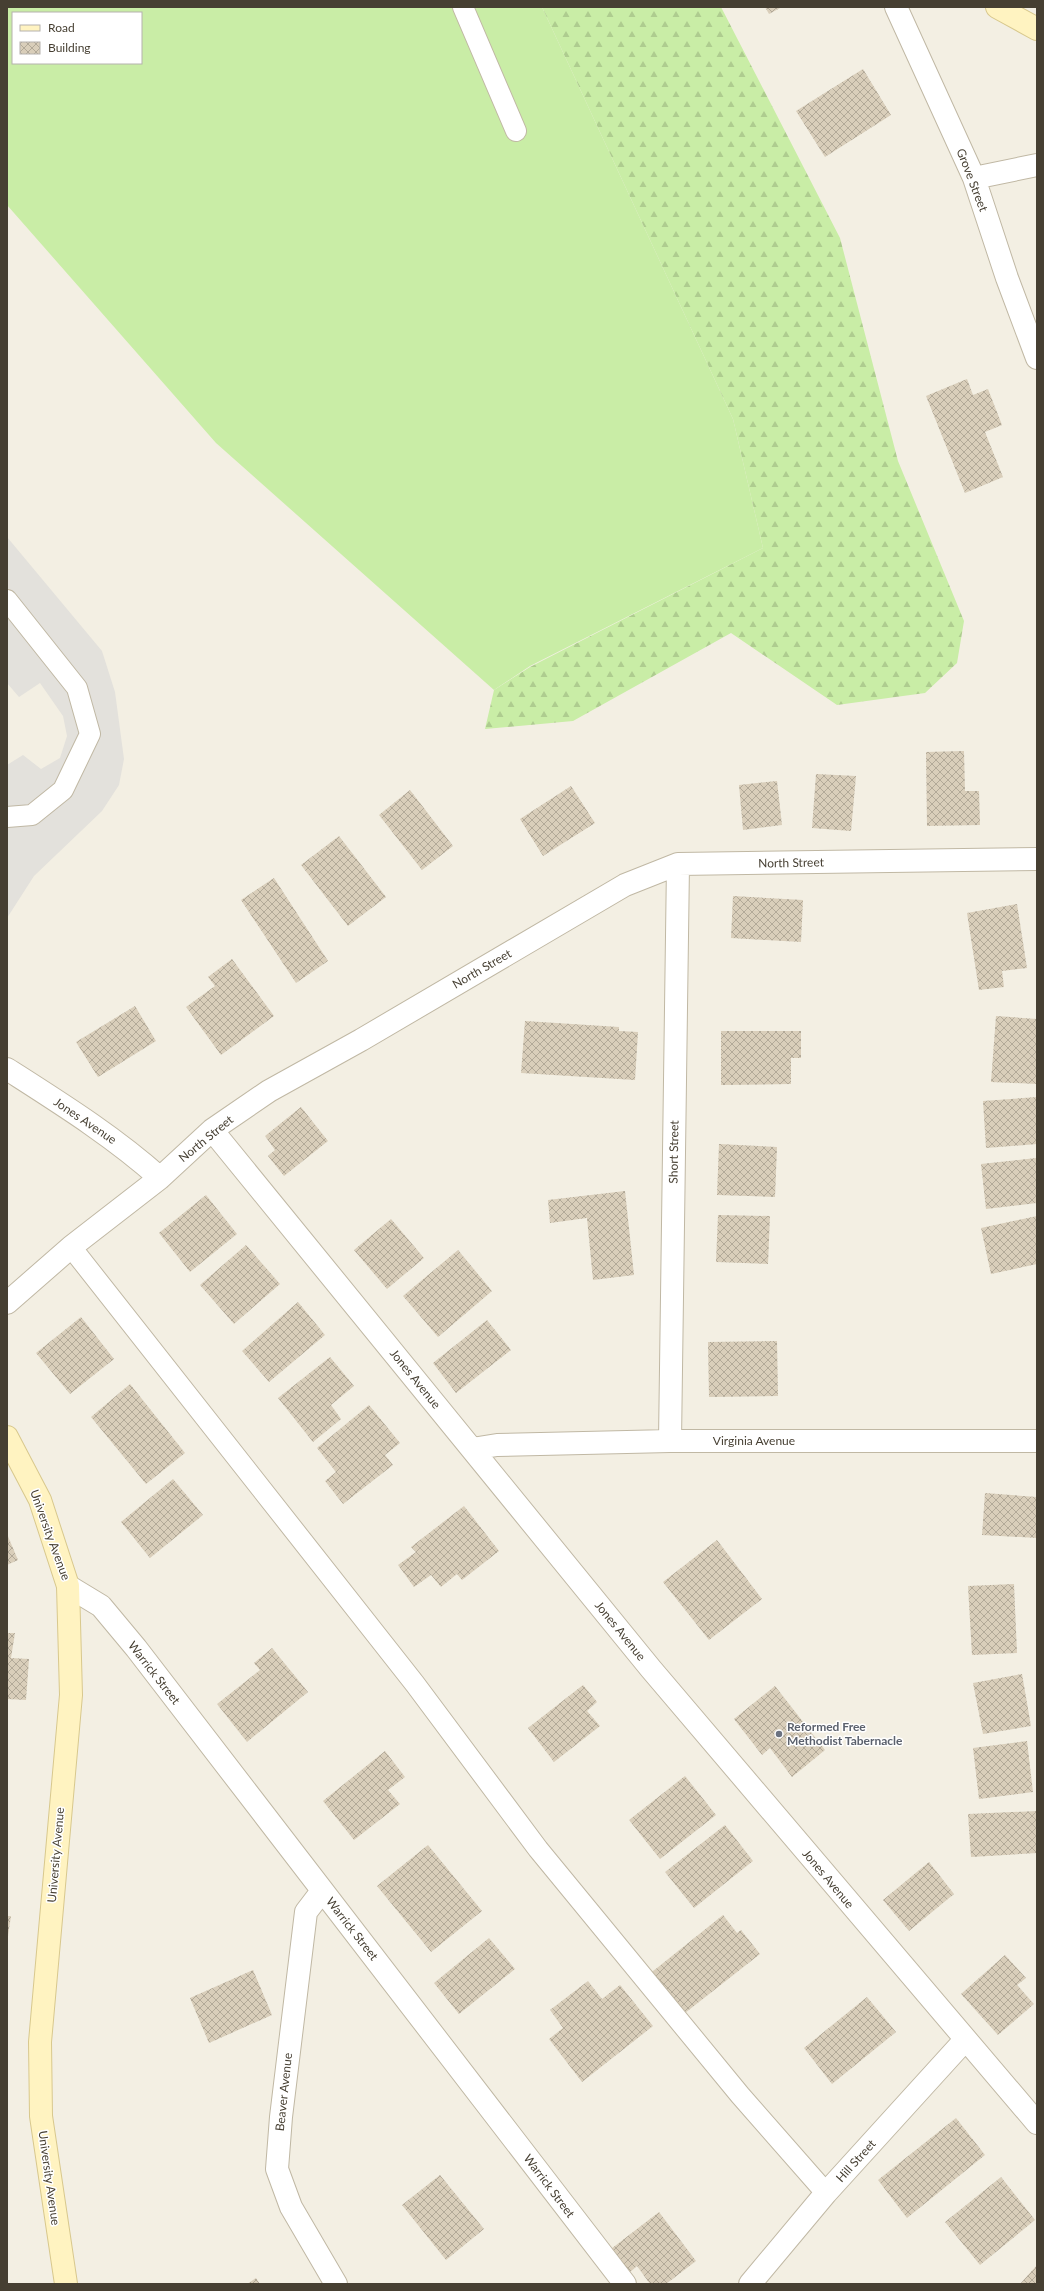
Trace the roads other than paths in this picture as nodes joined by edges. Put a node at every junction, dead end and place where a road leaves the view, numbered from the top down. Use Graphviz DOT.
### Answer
graph roads {
  1 [pos="464,7"];
  2 [pos="896,7"];
  3 [pos="997,7"];
  4 [pos="1037,29"];
  5 [pos="516,131"];
  6 [pos="1037,165"];
  7 [pos="974,178"];
  8 [pos="1037,358"];
  9 [pos="7,600"];
  10 [pos="7,817"];
  11 [pos="1037,859"];
  12 [pos="678,864"];
  13 [pos="7,1069"];
  14 [pos="212,1130"];
  15 [pos="160,1178"];
  16 [pos="71,1247"];
  17 [pos="7,1303"];
  18 [pos="7,1437"];
  19 [pos="1037,1440"];
  20 [pos="670,1441"];
  21 [pos="472,1449"];
  22 [pos="68,1586"];
  23 [pos="322,1891"];
  24 [pos="965,2040"];
  25 [pos="1037,2123"];
  26 [pos="826,2194"];
  27 [pos="66,2284"];
  28 [pos="336,2284"];
  29 [pos="625,2284"];
  30 [pos="750,2284"];
  1 -- 5 [label="lane"];
  2 -- 7 [label="street, Grove Street"];
  3 -- 4 [label="street"];
  6 -- 7 [label="street"];
  7 -- 8 [label="street, Grove Street"];
  9 -- 10 [label="lane"];
  11 -- 12 [label="street, North Street"];
  12 -- 14 [label="street, North Street"];
  12 -- 20 [label="street, Short Street"];
  13 -- 15 [label="street, Jones Avenue"];
  14 -- 15 [label="street, North Street"];
  14 -- 21 [label="street, Jones Avenue"];
  15 -- 16 [label="street, North Street"];
  16 -- 17 [label="street, North Street"];
  16 -- 26 [label="lane"];
  18 -- 22 [label="street, University Avenue"];
  19 -- 20 [label="street, Virginia Avenue"];
  20 -- 21 [label="street, Virginia Avenue"];
  21 -- 24 [label="street, Jones Avenue"];
  22 -- 23 [label="street, Warrick Street"];
  22 -- 27 [label="street, University Avenue"];
  23 -- 28 [label="street, Beaver Avenue"];
  23 -- 29 [label="street, Warrick Street"];
  24 -- 25 [label="street, Jones Avenue"];
  24 -- 26 [label="street, Hill Street"];
  26 -- 30 [label="street, Hill Street"];
}
